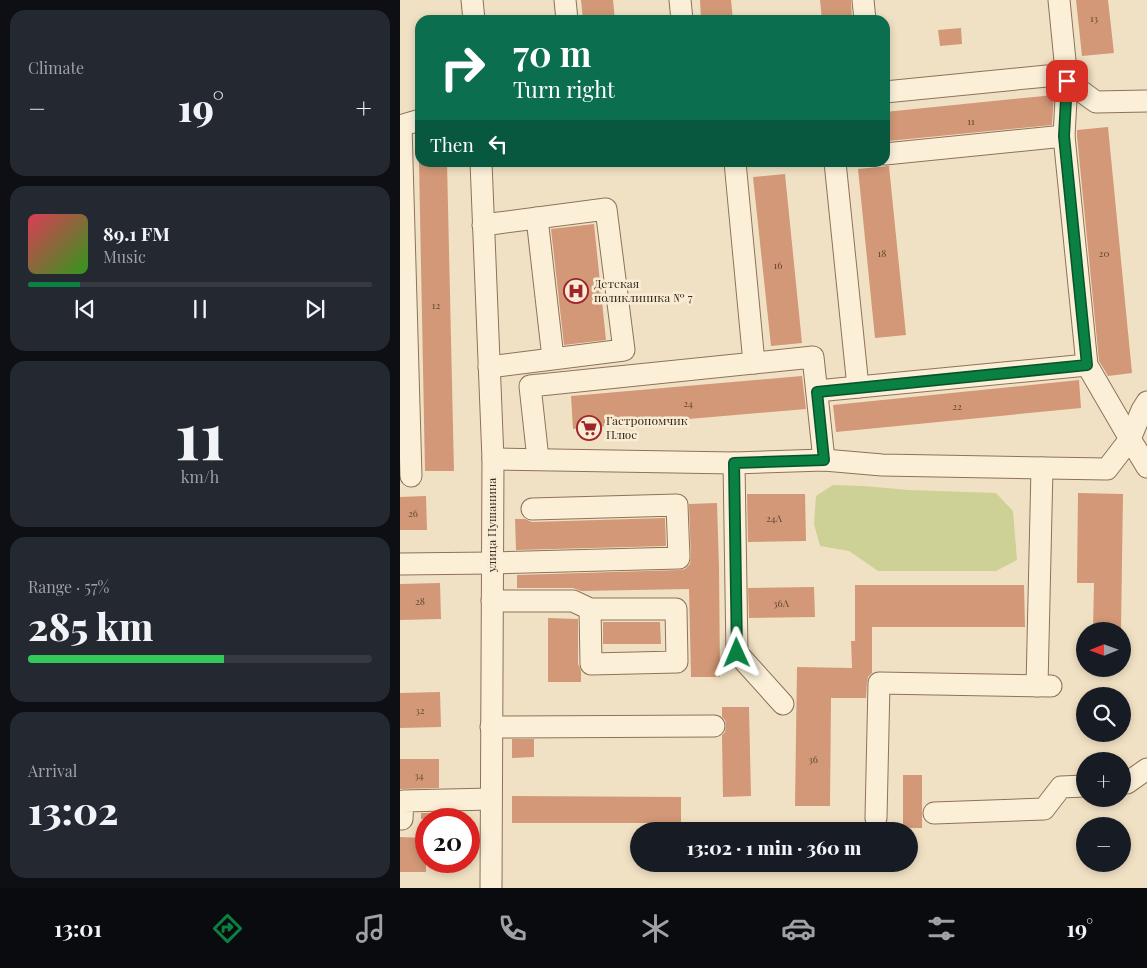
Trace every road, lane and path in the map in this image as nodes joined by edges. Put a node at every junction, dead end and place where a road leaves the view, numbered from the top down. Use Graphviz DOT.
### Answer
graph roads {
  1 [pos="472,0"];
  2 [pos="565,0"];
  3 [pos="680,0"];
  4 [pos="863,0"];
  5 [pos="1059,0"];
  6 [pos="474,15"];
  7 [pos="566,15"];
  8 [pos="682,15"];
  9 [pos="864,15"];
  10 [pos="1067,81"];
  11 [pos="890,92"];
  12 [pos="1147,101"];
  13 [pos="407,124"];
  14 [pos="1064,136"];
  15 [pos="890,153"];
  16 [pos="481,167"];
  17 [pos="734,167"];
  18 [pos="836,167"];
  19 [pos="537,218"];
  20 [pos="483,225"];
  21 [pos="553,358"];
  22 [pos="754,363"];
  23 [pos="1087,365"];
  24 [pos="489,367"];
  25 [pos="858,387"];
  26 [pos="817,392"];
  27 [pos="1147,402"];
  28 [pos="1130,439"];
  29 [pos="492,458"];
  30 [pos="538,459"];
  31 [pos="824,460"];
  32 [pos="734,463"];
  33 [pos="1147,466"];
  34 [pos="1042,468"];
  35 [pos="411,476"];
  36 [pos="532,509"];
  37 [pos="492,563"];
  38 [pos="400,564"];
  39 [pos="492,601"];
  40 [pos="590,609"];
  41 [pos="783,704"];
  42 [pos="714,726"];
  43 [pos="491,727"];
  44 [pos="1147,769"];
  45 [pos="1131,780"];
  46 [pos="1076,786"];
  47 [pos="491,799"];
  48 [pos="934,812"];
  49 [pos="876,818"];
  50 [pos="400,819"];
  51 [pos="491,888"];
  1 -- 6 [label="street"];
  2 -- 7 [label="street"];
  3 -- 8 [label="street"];
  4 -- 9 [label="street"];
  5 -- 10 [label="street"];
  10 -- 11 [label="street"];
  10 -- 12 [label="street"];
  10 -- 14 [label="street"];
  13 -- 35 [label="street"];
  14 -- 15 [label="street"];
  14 -- 23 [label="street"];
  16 -- 20 [label="street, улица Пушанина"];
  17 -- 22 [label="street"];
  18 -- 25 [label="street"];
  19 -- 20 [label="street"];
  19 -- 21 [label="street"];
  19 -- 21 [label="street"];
  20 -- 24 [label="street, улица Пушанина"];
  21 -- 24 [label="street"];
  22 -- 26 [label="street"];
  22 -- 30 [label="street"];
  23 -- 25 [label="street"];
  23 -- 28 [label="street"];
  24 -- 29 [label="street, улица Пушанина"];
  25 -- 26 [label="street"];
  26 -- 31 [label="street"];
  27 -- 28 [label="street"];
  28 -- 33 [label="street"];
  28 -- 34 [label="street"];
  29 -- 30 [label="street"];
  29 -- 37 [label="street, улица Пушанина"];
  30 -- 32 [label="street"];
  31 -- 32 [label="street"];
  31 -- 34 [label="street"];
  32 -- 41 [label="street"];
  34 -- 49 [label="street"];
  36 -- 37 [label="street"];
  37 -- 38 [label="street"];
  37 -- 39 [label="street, улица Пушанина"];
  39 -- 40 [label="street"];
  39 -- 43 [label="street, улица Пушанина"];
  40 -- 40 [label="street"];
  42 -- 43 [label="street"];
  43 -- 47 [label="street, улица Пушанина"];
  44 -- 45 [label="street"];
  46 -- 48 [label="street"];
  47 -- 50 [label="street"];
  47 -- 51 [label="street, улица Пушанина"];
}
